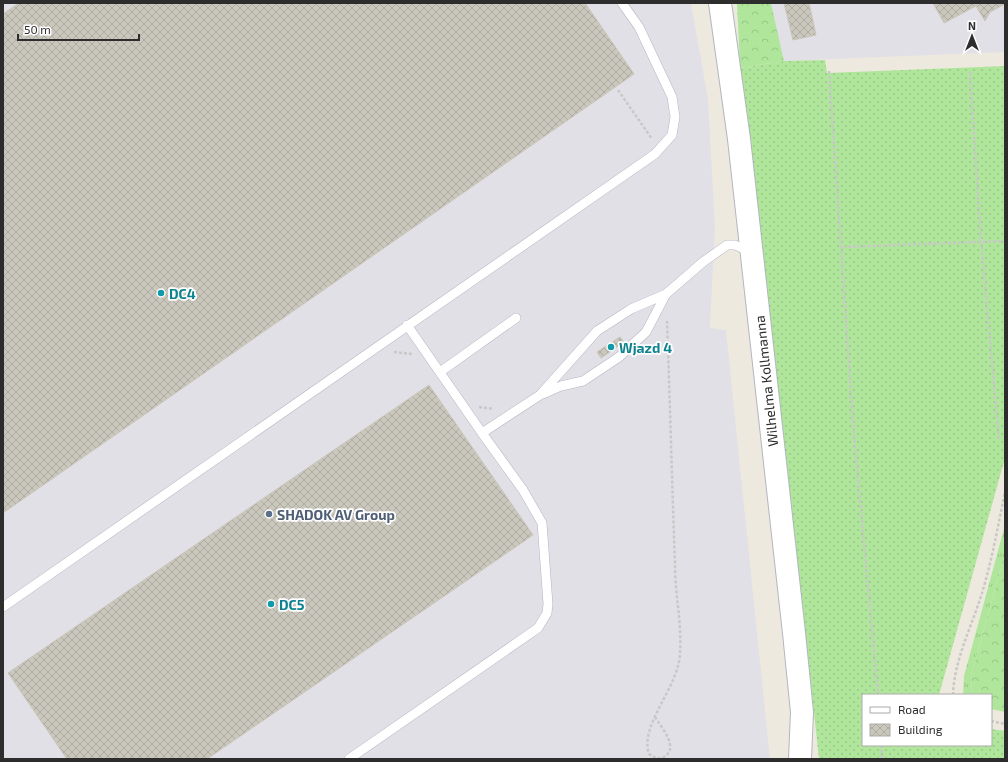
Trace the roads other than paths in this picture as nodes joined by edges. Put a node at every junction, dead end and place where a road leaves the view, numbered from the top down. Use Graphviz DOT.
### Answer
graph roads {
  1 [pos="622,3"];
  2 [pos="720,3"];
  3 [pos="752,252"];
  4 [pos="666,294"];
  5 [pos="516,318"];
  6 [pos="407,325"];
  7 [pos="440,372"];
  8 [pos="540,395"];
  9 [pos="482,433"];
  10 [pos="3,607"];
  11 [pos="349,759"];
  12 [pos="800,759"];
  1 -- 6 [label="lane"];
  2 -- 3 [label="street, Wilhelma Kollmanna"];
  3 -- 4 [label="lane"];
  3 -- 12 [label="street, Wilhelma Kollmanna"];
  4 -- 8 [label="lane"];
  4 -- 8 [label="lane"];
  5 -- 7 [label="lane"];
  6 -- 7 [label="lane"];
  6 -- 10 [label="lane"];
  7 -- 9 [label="lane"];
  8 -- 9 [label="lane"];
  9 -- 11 [label="lane"];
}
